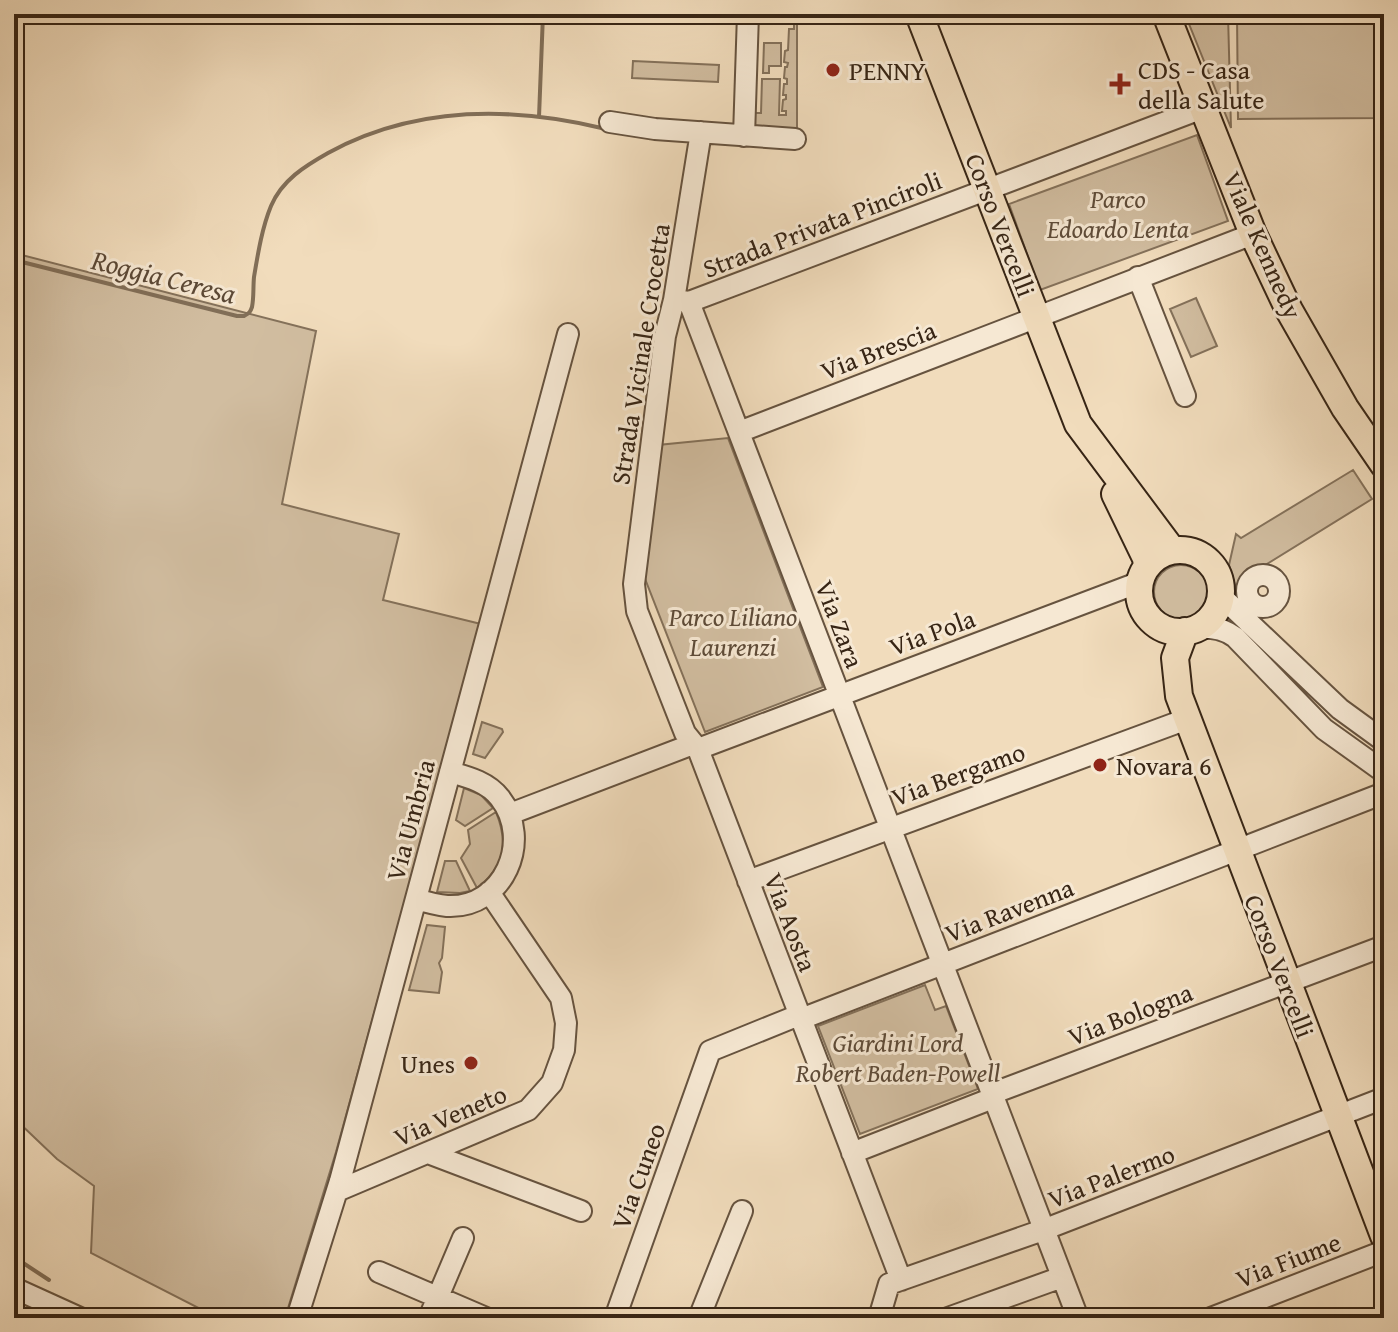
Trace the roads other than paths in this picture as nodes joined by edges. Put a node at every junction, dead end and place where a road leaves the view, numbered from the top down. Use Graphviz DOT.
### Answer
graph roads {
  1 [pos="748,14"];
  2 [pos="919,14"];
  3 [pos="1166,14"];
  4 [pos="1203,108"];
  5 [pos="610,122"];
  6 [pos="701,132"];
  7 [pos="744,136"];
  8 [pos="795,139"];
  9 [pos="987,189"];
  10 [pos="1253,234"];
  11 [pos="1138,277"];
  12 [pos="682,301"];
  13 [pos="1036,316"];
  14 [pos="568,334"];
  15 [pos="1185,396"];
  16 [pos="739,432"];
  17 [pos="1085,434"];
  18 [pos="1384,465"];
  19 [pos="1172,550"];
  20 [pos="1144,575"];
  21 [pos="634,584"];
  22 [pos="1221,596"];
  23 [pos="1149,618"];
  24 [pos="1192,630"];
  25 [pos="839,694"];
  26 [pos="1183,707"];
  27 [pos="1384,741"];
  28 [pos="695,746"];
  29 [pos="450,772"];
  30 [pos="1384,772"];
  31 [pos="1384,793"];
  32 [pos="510,814"];
  33 [pos="889,826"];
  34 [pos="1236,850"];
  35 [pos="748,881"];
  36 [pos="489,892"];
  37 [pos="416,899"];
  38 [pos="1384,946"];
  39 [pos="942,964"];
  40 [pos="1286,982"];
  41 [pos="800,1017"];
  42 [pos="710,1051"];
  43 [pos="992,1096"];
  44 [pos="1384,1098"];
  45 [pos="1338,1116"];
  46 [pos="428,1153"];
  47 [pos="852,1153"];
  48 [pos="337,1191"];
  49 [pos="581,1211"];
  50 [pos="742,1211"];
  51 [pos="1043,1230"];
  52 [pos="1384,1236"];
  53 [pos="463,1238"];
  54 [pos="1384,1251"];
  55 [pos="379,1272"];
  56 [pos="1062,1277"];
  57 [pos="901,1280"];
  58 [pos="14,1288"];
  59 [pos="438,1298"];
  60 [pos="14,1303"];
  61 [pos="47,1318"];
  62 [pos="80,1318"];
  63 [pos="297,1318"];
  64 [pos="429,1318"];
  65 [pos="486,1318"];
  66 [pos="615,1318"];
  67 [pos="699,1318"];
  68 [pos="879,1318"];
  69 [pos="948,1318"];
  70 [pos="1078,1318"];
  71 [pos="1211,1318"];
  1 -- 7 [label="street"];
  2 -- 9 [label="main road, Corso Vercelli"];
  3 -- 4 [label="main road, Viale Kennedy"];
  4 -- 9 [label="street, Strada Privata Pinciroli"];
  4 -- 10 [label="main road, Viale Kennedy"];
  5 -- 6 [label="street"];
  6 -- 7 [label="street"];
  6 -- 12 [label="street, Strada Vicinale Crocetta"];
  7 -- 8 [label="street"];
  9 -- 12 [label="street, Strada Privata Pinciroli"];
  9 -- 13 [label="main road, Corso Vercelli"];
  10 -- 11 [label="street, Via Brescia"];
  10 -- 18 [label="main road, Viale Kennedy"];
  11 -- 13 [label="street, Via Brescia"];
  11 -- 15 [label="street"];
  12 -- 16 [label="street, Via Zara"];
  12 -- 21 [label="street, Strada Vicinale Crocetta"];
  13 -- 16 [label="street, Via Brescia"];
  13 -- 17 [label="main road, Corso Vercelli"];
  14 -- 29 [label="street, Via Umbria"];
  16 -- 25 [label="street, Via Zara"];
  17 -- 19 [label="main road, Corso Vercelli"];
  17 -- 20 [label="main road, Corso Vercelli"];
  19 -- 20 [label="main road"];
  19 -- 22 [label="main road"];
  20 -- 23 [label="main road"];
  20 -- 25 [label="street, Via Pola"];
  21 -- 28 [label="street, Via Aosta"];
  22 -- 24 [label="main road"];
  22 -- 27 [label="street"];
  23 -- 24 [label="main road"];
  23 -- 26 [label="main road, Corso Vercelli"];
  24 -- 26 [label="main road, Corso Vercelli"];
  24 -- 30 [label="street"];
  25 -- 28 [label="street, Via Pola"];
  25 -- 33 [label="street, Via Zara"];
  26 -- 33 [label="street, Via Bergamo"];
  26 -- 34 [label="main road, Corso Vercelli"];
  28 -- 32 [label="street, Via Pola"];
  28 -- 35 [label="street, Via Aosta"];
  29 -- 32 [label="street"];
  29 -- 37 [label="street, Via Umbria"];
  31 -- 34 [label="street, Via Ravenna"];
  32 -- 36 [label="street"];
  33 -- 35 [label="street, Via Bergamo"];
  33 -- 39 [label="street, Via Zara"];
  34 -- 39 [label="street, Via Ravenna"];
  34 -- 40 [label="main road, Corso Vercelli"];
  35 -- 41 [label="street, Via Aosta"];
  36 -- 37 [label="street"];
  36 -- 46 [label="street, Via Veneto"];
  37 -- 48 [label="street, Via Umbria"];
  38 -- 40 [label="street, Via Bologna"];
  39 -- 41 [label="street, Via Ravenna"];
  39 -- 43 [label="street, Via Zara"];
  40 -- 43 [label="street, Via Bologna"];
  40 -- 45 [label="main road, Corso Vercelli"];
  41 -- 42 [label="street, Via Ravenna"];
  41 -- 47 [label="street, Via Aosta"];
  42 -- 66 [label="street, Via Cuneo"];
  43 -- 47 [label="street, Via Bologna"];
  43 -- 51 [label="street, Via Zara"];
  44 -- 45 [label="street, Via Palermo"];
  45 -- 51 [label="street, Via Palermo"];
  45 -- 52 [label="main road, Corso Vercelli"];
  46 -- 48 [label="street, Via Veneto"];
  46 -- 49 [label="street"];
  47 -- 57 [label="street, Via Aosta"];
  48 -- 63 [label="street, Via Umbria"];
  50 -- 67 [label="street"];
  51 -- 56 [label="street, Via Zara"];
  51 -- 57 [label="street, Via Palermo"];
  53 -- 59 [label="street"];
  54 -- 71 [label="street, Via Fiume"];
  55 -- 59 [label="street"];
  56 -- 69 [label="street"];
  56 -- 70 [label="street, Via Zara"];
  57 -- 68 [label="street"];
  58 -- 62 [label="street"];
  59 -- 64 [label="street"];
  59 -- 65 [label="street"];
  60 -- 61 [label="street"];
}
